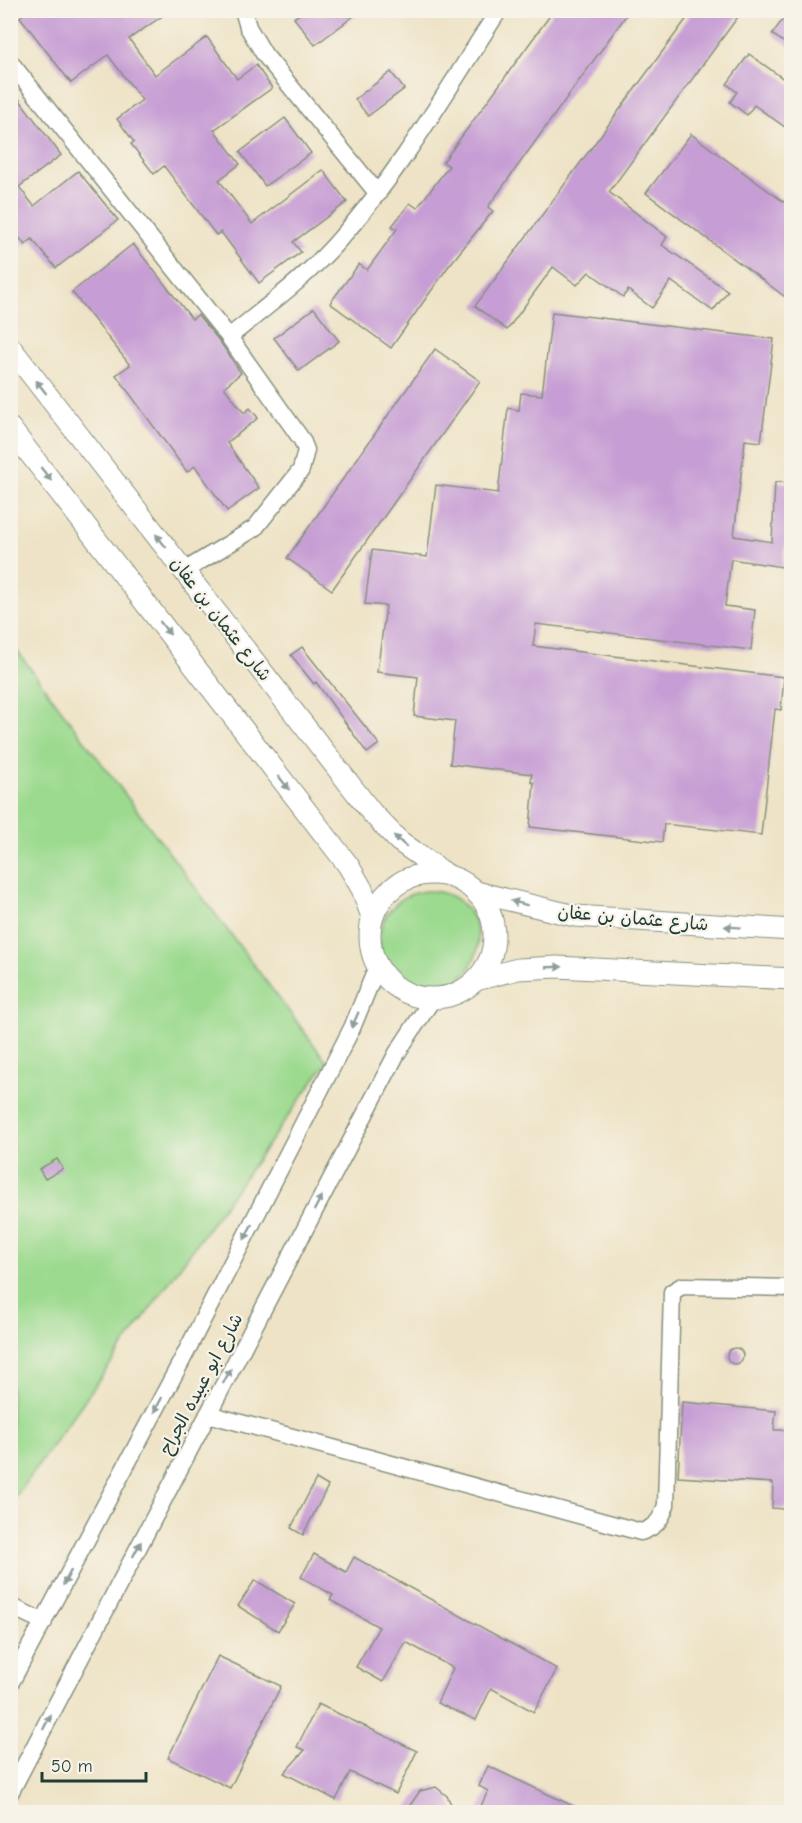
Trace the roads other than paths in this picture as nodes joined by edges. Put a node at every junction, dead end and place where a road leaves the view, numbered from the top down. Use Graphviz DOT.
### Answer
graph roads {
  1 [pos="243,10"];
  2 [pos="499,10"];
  3 [pos="10,62"];
  4 [pos="378,194"];
  5 [pos="229,337"];
  6 [pos="10,347"];
  7 [pos="10,428"];
  8 [pos="184,571"];
  9 [pos="447,875"];
  10 [pos="476,892"];
  11 [pos="372,917"];
  12 [pos="792,930"];
  13 [pos="377,966"];
  14 [pos="792,979"];
  15 [pos="476,980"];
  16 [pos="434,998"];
  17 [pos="792,1288"];
  18 [pos="208,1414"];
  19 [pos="10,1606"];
  20 [pos="44,1622"];
  21 [pos="10,1684"];
  22 [pos="10,1792"];
  1 -- 4 [label="street"];
  2 -- 4 [label="street"];
  3 -- 5 [label="street"];
  4 -- 5 [label="street"];
  5 -- 8 [label="street"];
  8 -- 6 [label="main road, شارع عثمان بن عفان, one-way"];
  7 -- 11 [label="main road, one-way"];
  9 -- 8 [label="main road, شارع عثمان بن عفان, one-way"];
  9 -- 10 [label="main road"];
  9 -- 11 [label="main road"];
  12 -- 10 [label="main road, شارع عثمان بن عفان, one-way"];
  10 -- 15 [label="main road"];
  11 -- 13 [label="main road"];
  13 -- 16 [label="main road"];
  13 -- 20 [label="street, شارع ابو عبيده الجراح, one-way"];
  15 -- 14 [label="main road, one-way"];
  15 -- 16 [label="main road"];
  18 -- 16 [label="street, شارع ابو عبيده الجراح, one-way"];
  17 -- 18 [label="street"];
  22 -- 18 [label="street, شارع ابو عبيده الجراح, one-way"];
  19 -- 20 [label="street"];
  20 -- 21 [label="street, شارع ابو عبيده الجراح"];
}
